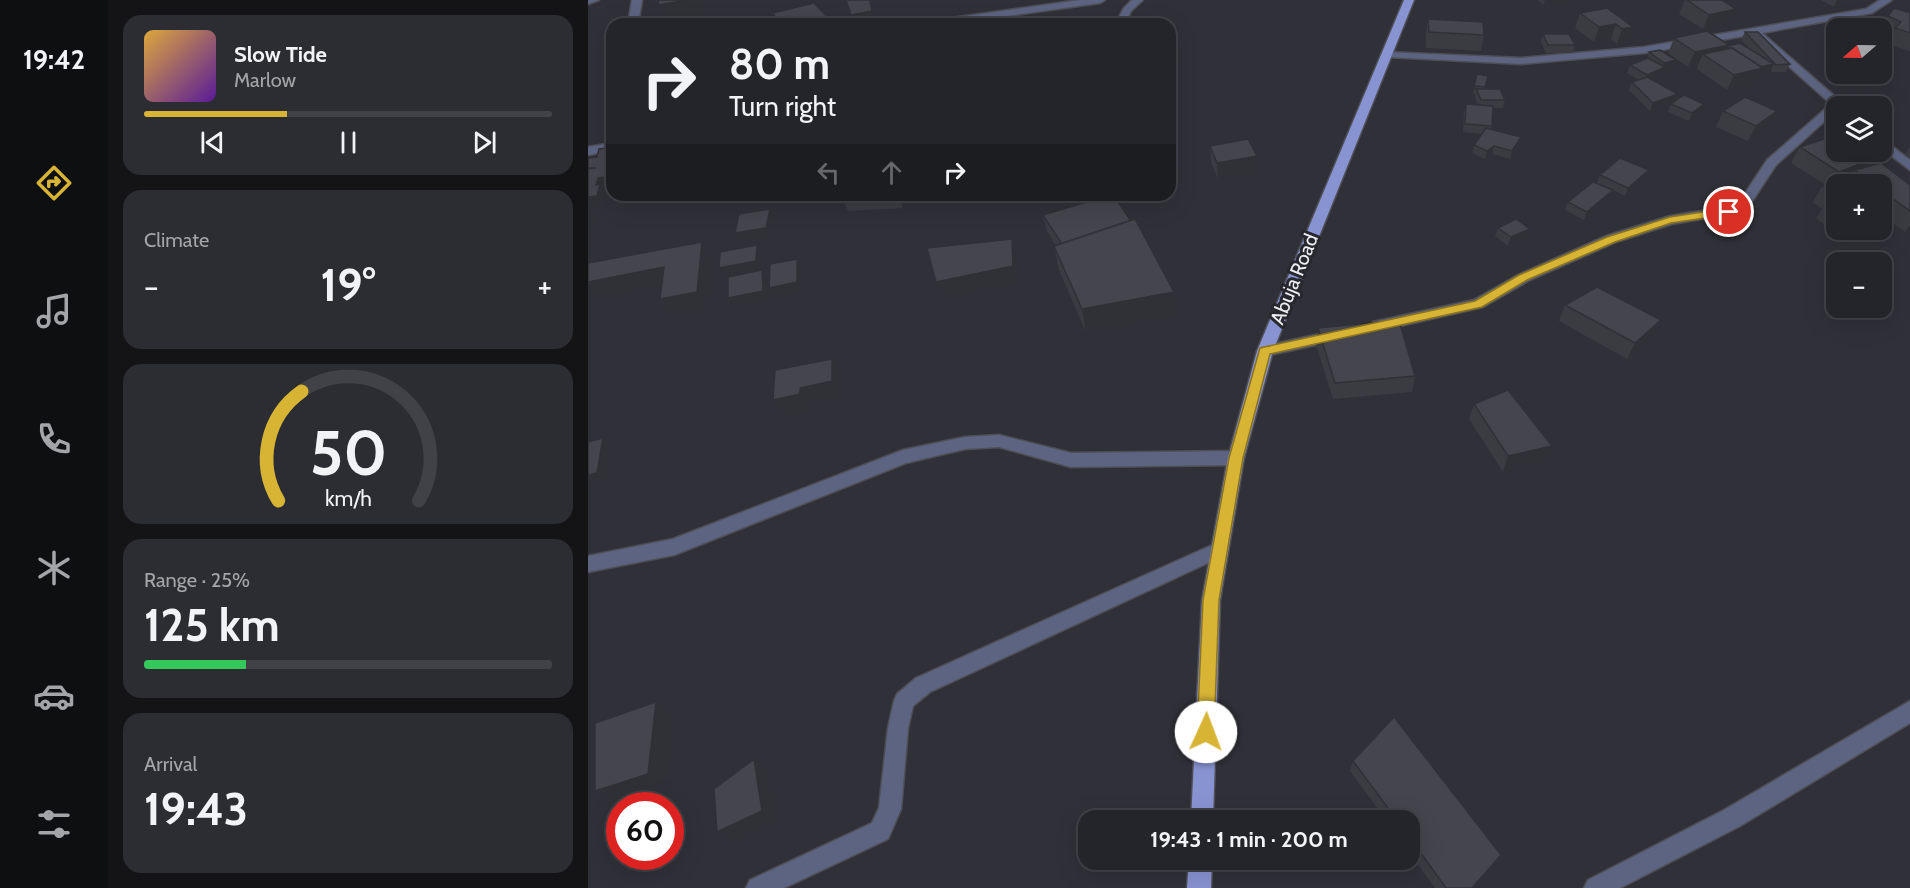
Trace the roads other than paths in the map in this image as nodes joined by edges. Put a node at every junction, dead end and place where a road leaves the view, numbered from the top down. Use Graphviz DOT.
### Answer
graph roads {
  1 [pos="594,0"];
  2 [pos="638,0"];
  3 [pos="1100,0"];
  4 [pos="1138,0"];
  5 [pos="1409,0"];
  6 [pos="1887,0"];
  7 [pos="588,1"];
  8 [pos="634,18"];
  9 [pos="972,18"];
  10 [pos="1123,18"];
  11 [pos="1755,31"];
  12 [pos="1388,54"];
  13 [pos="1828,96"];
  14 [pos="1826,117"];
  15 [pos="606,147"];
  16 [pos="588,151"];
  17 [pos="1892,151"];
  18 [pos="1910,166"];
  19 [pos="1265,351"];
  20 [pos="1236,458"];
  21 [pos="1219,550"];
  22 [pos="588,564"];
  23 [pos="1910,711"];
  24 [pos="1202,810"];
  25 [pos="1201,870"];
  26 [pos="759,888"];
  27 [pos="1200,888"];
  28 [pos="1596,888"];
  1 -- 7 [label="street"];
  2 -- 8 [label="street"];
  3 -- 9 [label="street"];
  4 -- 10 [label="street"];
  5 -- 12 [label="main road, Abuja Road"];
  6 -- 11 [label="street"];
  11 -- 12 [label="street"];
  11 -- 13 [label="street"];
  12 -- 19 [label="main road, Abuja Road"];
  14 -- 19 [label="street"];
  15 -- 16 [label="street"];
  17 -- 18 [label="street"];
  19 -- 20 [label="main road, Abuja Road"];
  20 -- 21 [label="main road, Abuja Road"];
  20 -- 22 [label="street"];
  21 -- 24 [label="main road, Abuja Road"];
  21 -- 26 [label="street"];
  23 -- 28 [label="street"];
  25 -- 27 [label="main road"];
}
